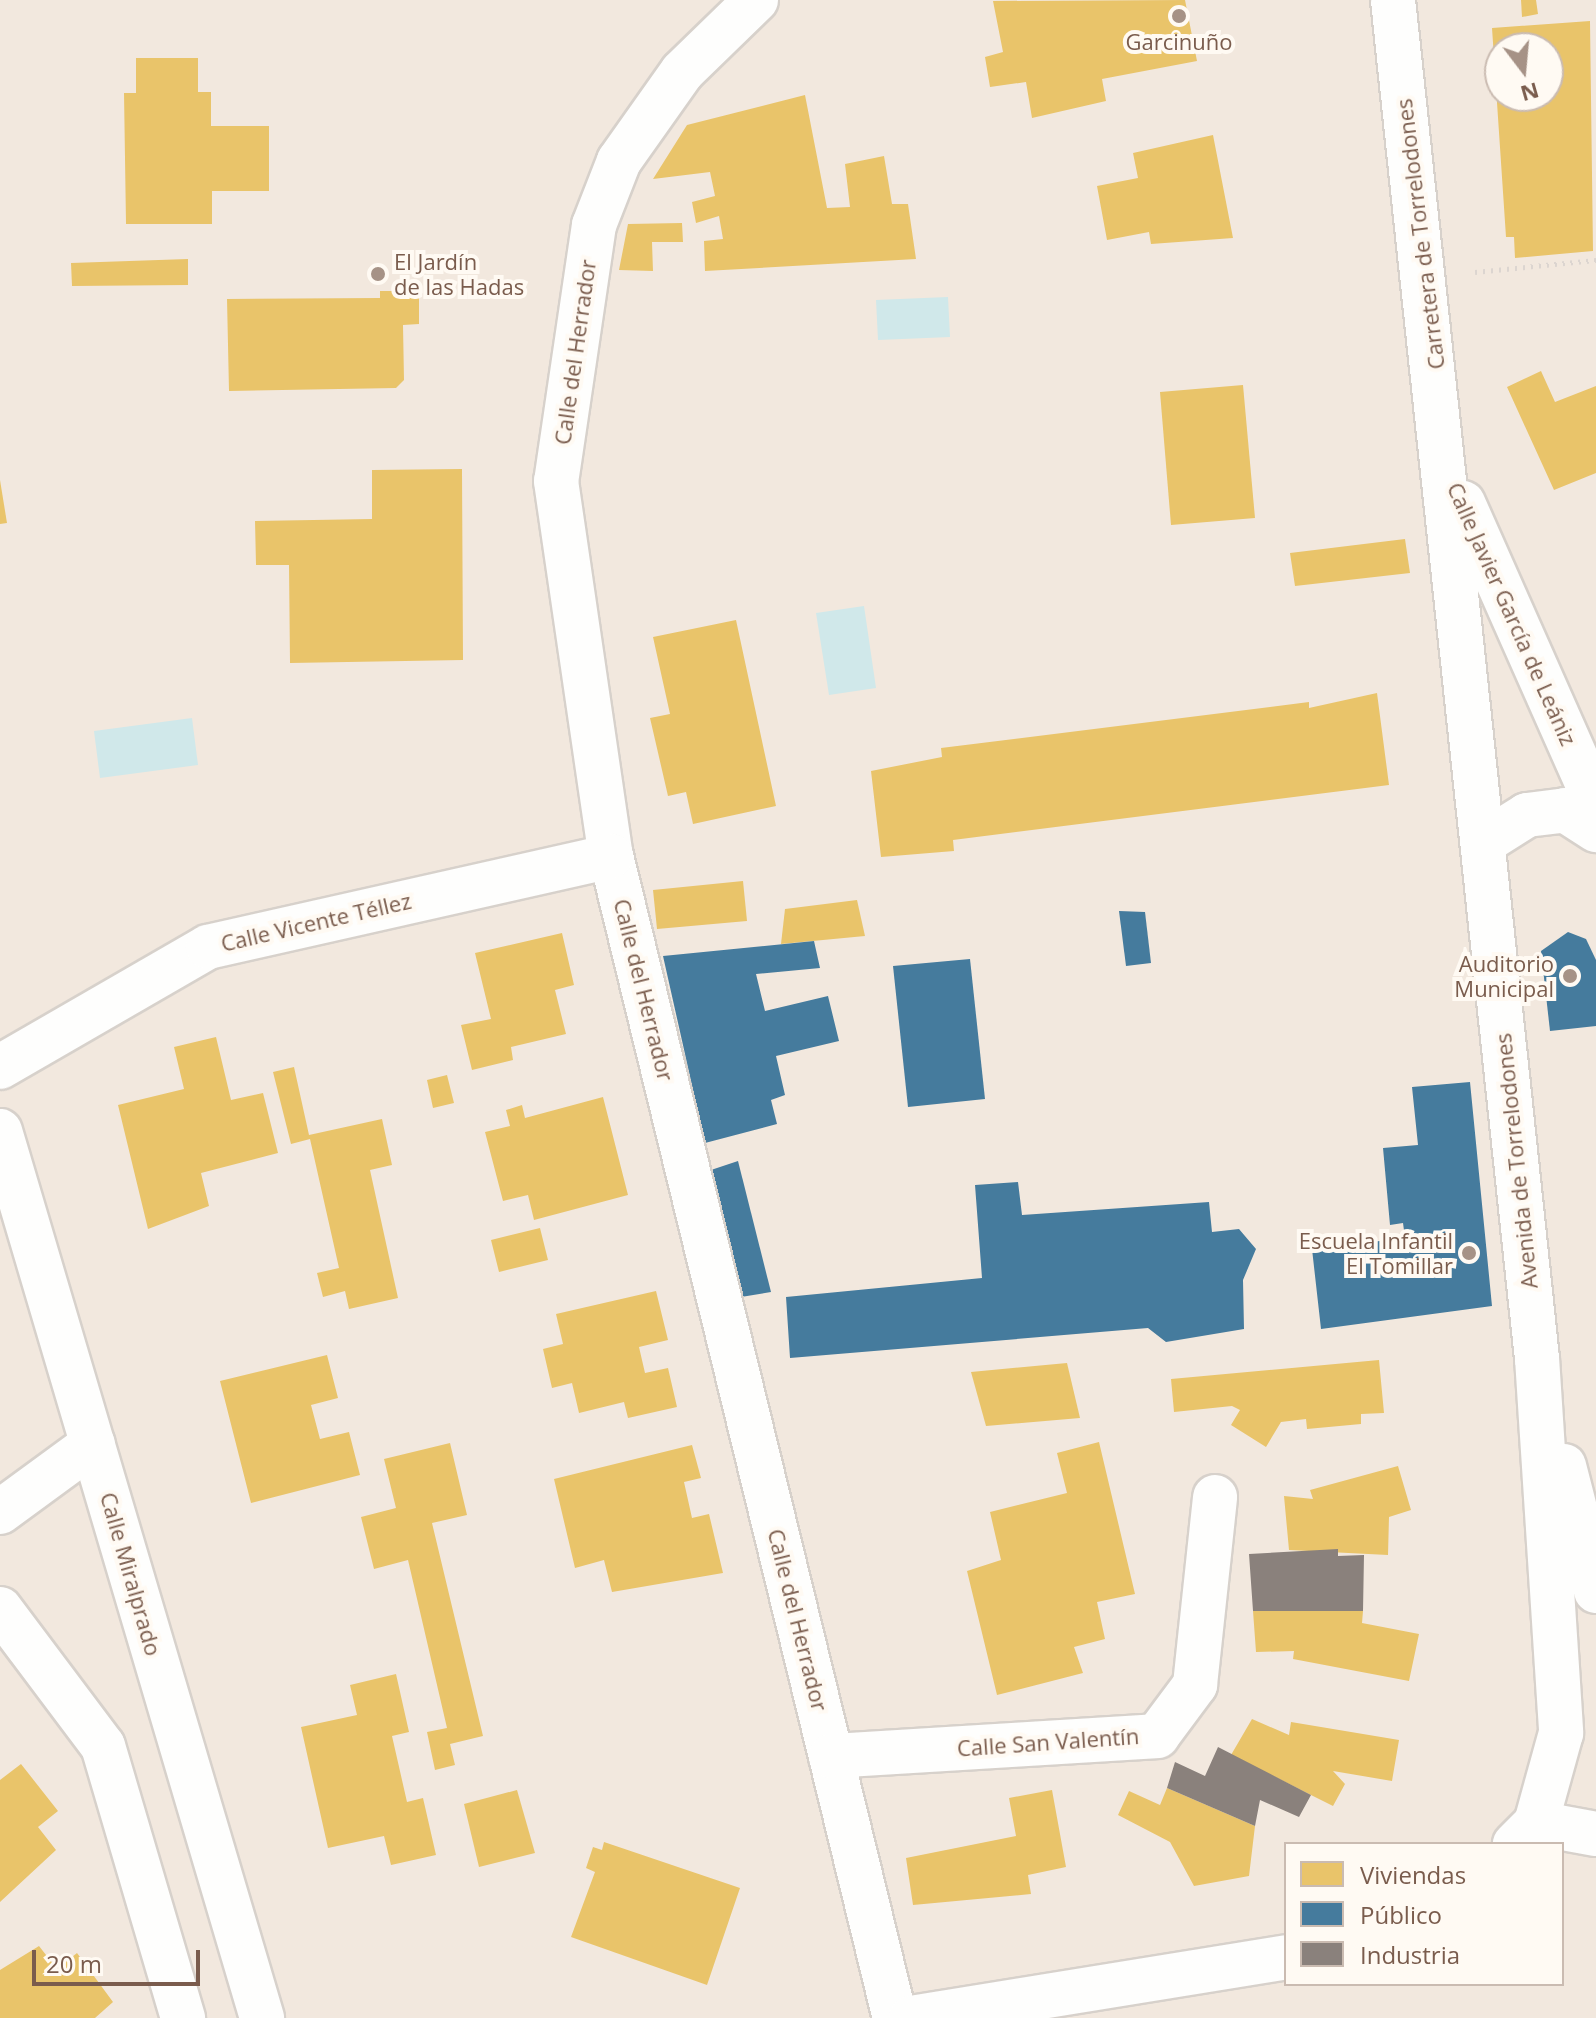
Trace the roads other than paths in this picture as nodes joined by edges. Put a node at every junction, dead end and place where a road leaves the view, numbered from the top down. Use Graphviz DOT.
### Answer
graph roads {
  1 [pos="756,0"];
  2 [pos="1393,0"];
  3 [pos="1447,468"];
  4 [pos="1596,803"];
  5 [pos="1596,830"];
  6 [pos="1484,842"];
  7 [pos="611,856"];
  8 [pos="0,1067"];
  9 [pos="0,1131"];
  10 [pos="15,1228"];
  11 [pos="1537,1358"];
  12 [pos="93,1444"];
  13 [pos="1215,1497"];
  14 [pos="0,1512"];
  15 [pos="1596,1591"];
  16 [pos="0,1609"];
  17 [pos="831,1756"];
  18 [pos="1526,1833"];
  19 [pos="1596,1834"];
  20 [pos="1284,1957"];
  21 [pos="183,2018"];
  22 [pos="262,2018"];
  23 [pos="895,2018"];
  24 [pos="911,2018"];
  1 -- 7 [label="street, Calle del Herrador"];
  2 -- 3 [label="street, Carretera de Torrelodones"];
  3 -- 4 [label="street, Calle Javier García de Leániz"];
  3 -- 6 [label="street, Avenida de Torrelodones"];
  5 -- 6 [label="street"];
  6 -- 11 [label="street, Avenida de Torrelodones"];
  7 -- 8 [label="street, Calle Vicente Téllez"];
  7 -- 17 [label="street, Calle del Herrador"];
  9 -- 10 [label="street, Calle Miralprado"];
  10 -- 12 [label="street, Calle Miralprado"];
  11 -- 15 [label="street"];
  11 -- 18 [label="street, Avenida de Torrelodones"];
  12 -- 14 [label="street"];
  12 -- 22 [label="street, Calle Miralprado"];
  13 -- 17 [label="street, Calle San Valentín"];
  16 -- 21 [label="street"];
  17 -- 23 [label="street, Calle del Herrador"];
  18 -- 19 [label="street"];
  20 -- 24 [label="street"];
}
